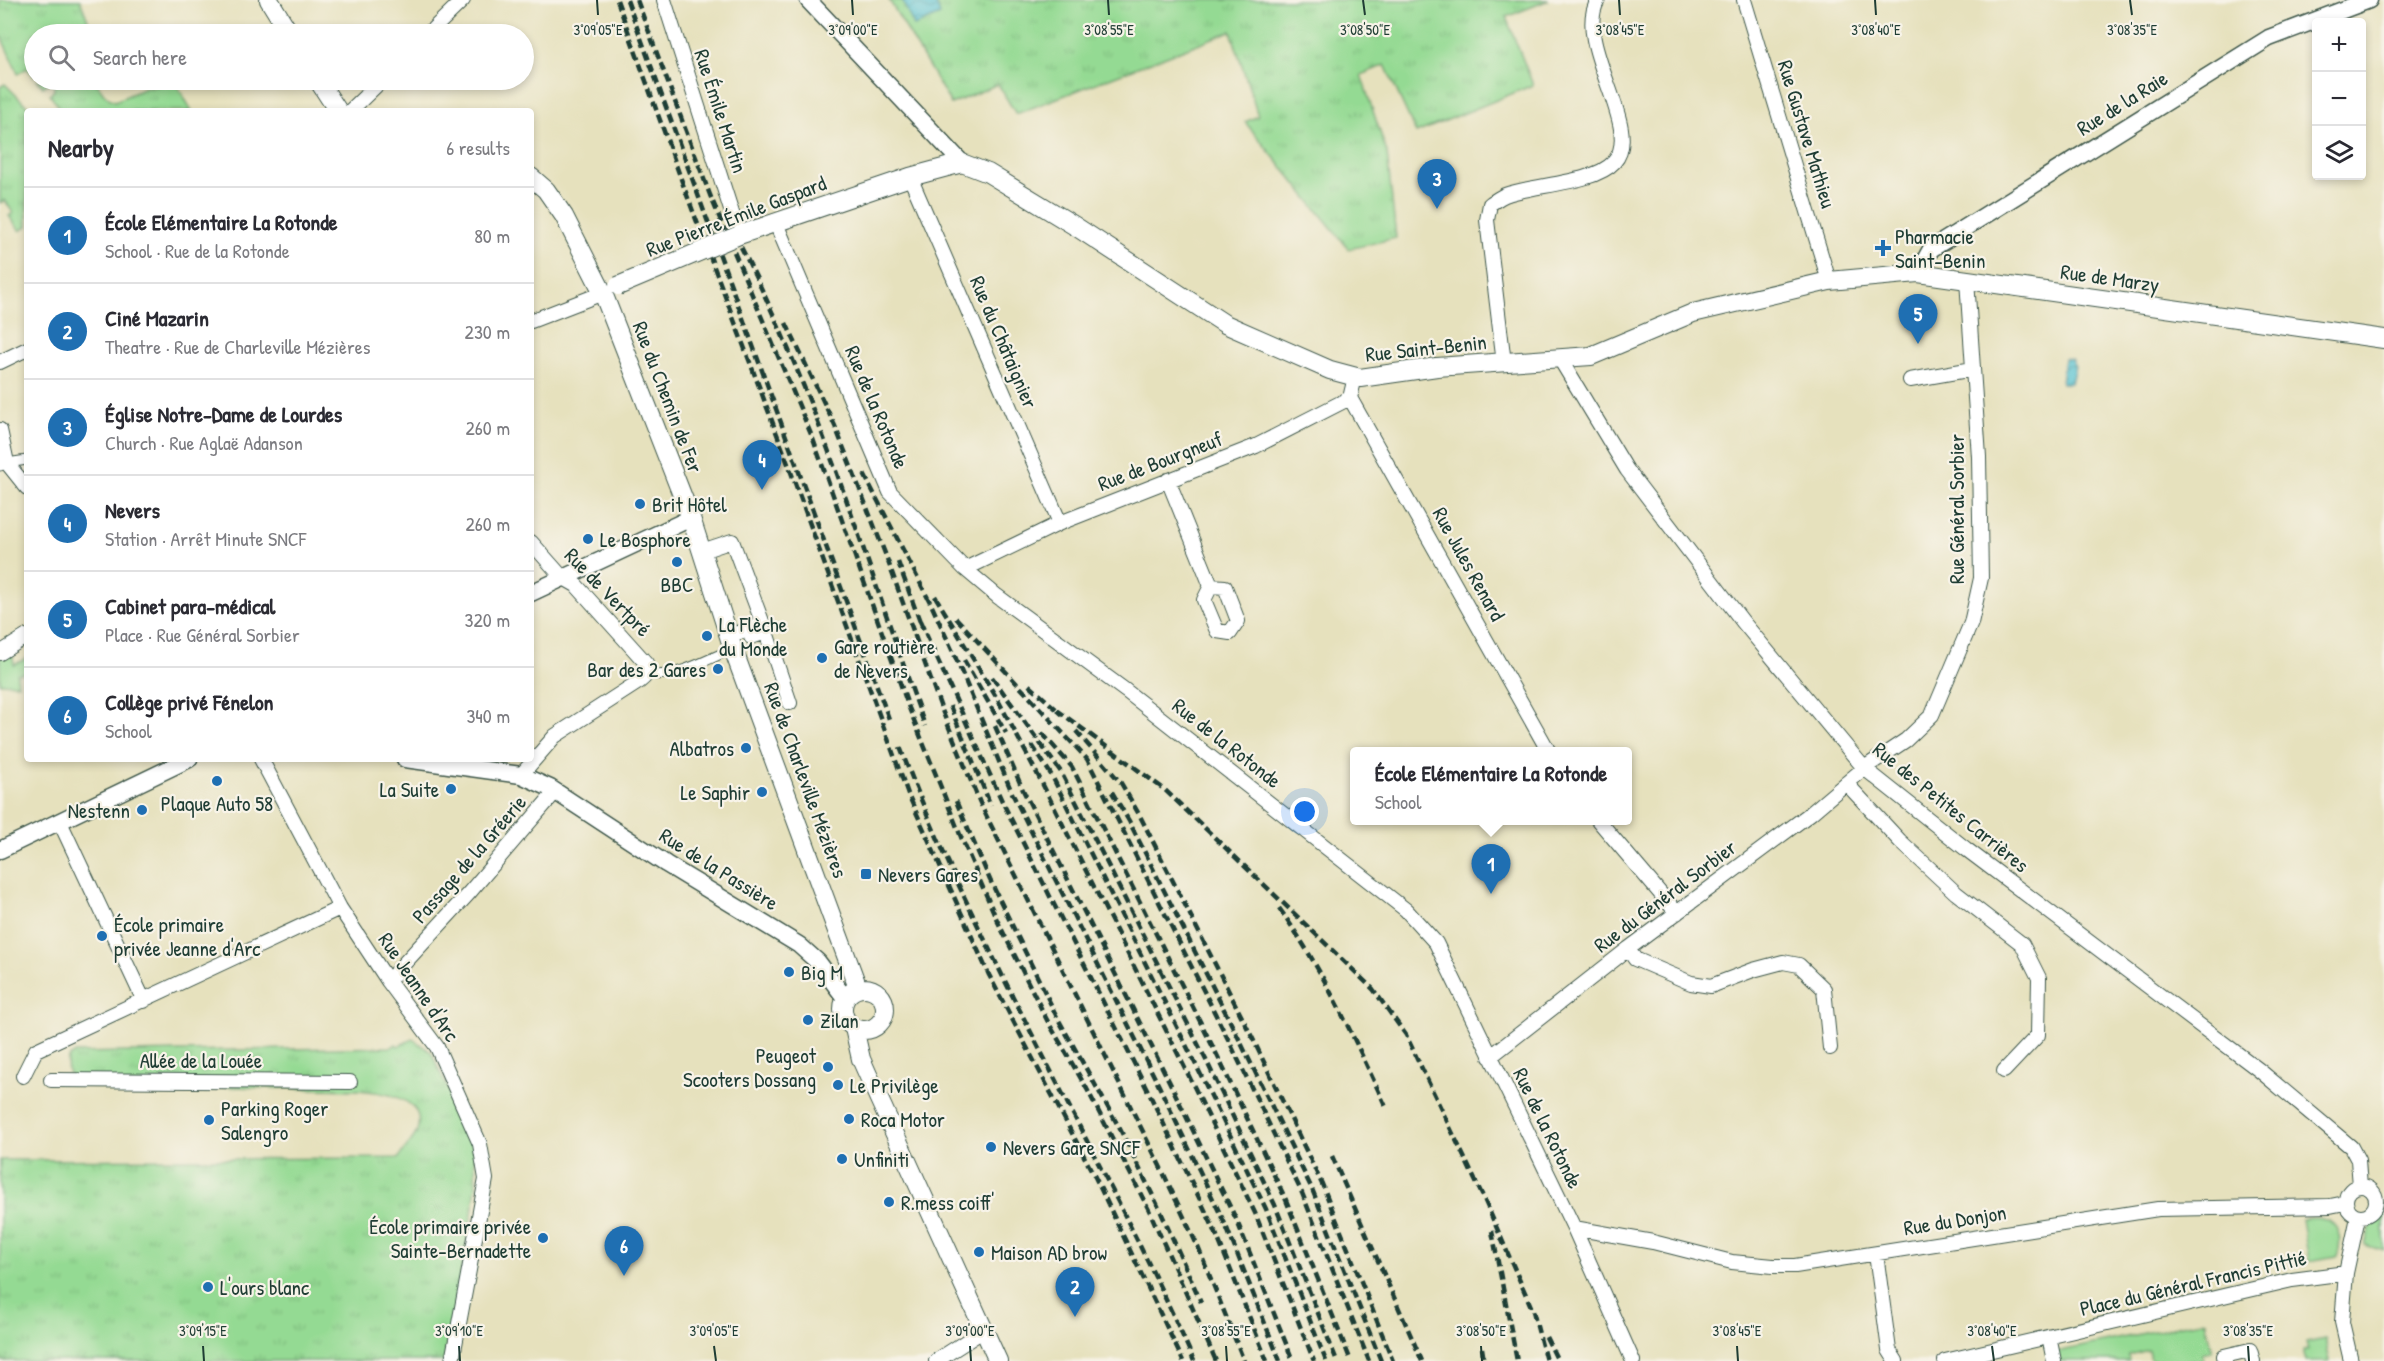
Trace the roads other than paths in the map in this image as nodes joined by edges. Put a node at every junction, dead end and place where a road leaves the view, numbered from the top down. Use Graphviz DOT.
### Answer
graph roads {
  1 [pos="268,0"];
  2 [pos="463,0"];
  3 [pos="664,0"];
  4 [pos="808,0"];
  5 [pos="1598,0"];
  6 [pos="1744,0"];
  7 [pos="2369,0"];
  8 [pos="2330,18"];
  9 [pos="284,24"];
  10 [pos="438,24"];
  11 [pos="2312,24"];
  12 [pos="324,90"];
  13 [pos="372,90"];
  14 [pos="336,108"];
  15 [pos="353,108"];
  16 [pos="962,163"];
  17 [pos="910,177"];
  18 [pos="534,180"];
  19 [pos="776,221"];
  20 [pos="738,235"];
  21 [pos="1918,273"];
  22 [pos="1967,280"];
  23 [pos="1829,281"];
  24 [pos="606,287"];
  25 [pos="534,320"];
  26 [pos="2384,339"];
  27 [pos="24,350"];
  28 [pos="1560,359"];
  29 [pos="0,362"];
  30 [pos="1504,363"];
  31 [pos="1973,369"];
  32 [pos="1355,377"];
  33 [pos="1910,380"];
  34 [pos="1350,398"];
  35 [pos="0,430"];
  36 [pos="24,461"];
  37 [pos="4,465"];
  38 [pos="1168,480"];
  39 [pos="24,485"];
  40 [pos="691,518"];
  41 [pos="1060,524"];
  42 [pos="534,545"];
  43 [pos="702,551"];
  44 [pos="965,569"];
  45 [pos="562,577"];
  46 [pos="1211,586"];
  47 [pos="534,591"];
  48 [pos="24,638"];
  49 [pos="732,643"];
  50 [pos="0,653"];
  51 [pos="647,674"];
  52 [pos="790,703"];
  53 [pos="1546,747"];
  54 [pos="534,760"];
  55 [pos="263,762"];
  56 [pos="427,762"];
  57 [pos="532,762"];
  58 [pos="169,763"];
  59 [pos="1864,768"];
  60 [pos="521,775"];
  61 [pos="1846,783"];
  62 [pos="556,791"];
  63 [pos="60,822"];
  64 [pos="1602,825"];
  65 [pos="0,850"];
  66 [pos="340,908"];
  67 [pos="1677,913"];
  68 [pos="1628,949"];
  69 [pos="388,981"];
  70 [pos="852,993"];
  71 [pos="144,1000"];
  72 [pos="860,1029"];
  73 [pos="1830,1048"];
  74 [pos="1490,1057"];
  75 [pos="2004,1071"];
  76 [pos="23,1076"];
  77 [pos="51,1080"];
  78 [pos="350,1082"];
  79 [pos="2360,1186"];
  80 [pos="2345,1203"];
  81 [pos="2380,1203"];
  82 [pos="2358,1216"];
  83 [pos="1574,1228"];
  84 [pos="1876,1254"];
  85 [pos="2346,1273"];
  86 [pos="984,1330"];
  87 [pos="2049,1337"];
  88 [pos="452,1361"];
  89 [pos="936,1361"];
  90 [pos="998,1361"];
  91 [pos="1633,1361"];
  92 [pos="1896,1361"];
  93 [pos="1945,1361"];
  94 [pos="2054,1361"];
  95 [pos="2225,1361"];
  96 [pos="2253,1361"];
  97 [pos="2351,1361"];
  1 -- 9 [label="main road"];
  2 -- 10 [label="street"];
  3 -- 20 [label="street, Rue Émile Martin"];
  4 -- 16 [label="street"];
  5 -- 30 [label="street"];
  6 -- 23 [label="street, Rue Gustave Mathieu"];
  7 -- 8 [label="street, Rue de la Raie"];
  11 -- 21 [label="street, Rue de la Raie"];
  12 -- 14 [label="main road"];
  13 -- 15 [label="street"];
  16 -- 17 [label="main road, Rue Pierre Émile Gaspard"];
  16 -- 32 [label="main road, Rue Saint-Benin"];
  17 -- 19 [label="main road, Rue Pierre Émile Gaspard"];
  17 -- 41 [label="street, Rue du Châtaignier"];
  18 -- 24 [label="main road, Rue du Chemin de Fer"];
  19 -- 20 [label="main road, Rue Pierre Émile Gaspard"];
  19 -- 44 [label="street, Rue de la Rotonde"];
  20 -- 24 [label="main road, Rue Pierre Émile Gaspard, bridge"];
  21 -- 22 [label="main road, Rue de Marzy"];
  21 -- 23 [label="main road, Rue de Marzy"];
  22 -- 26 [label="main road, Rue de Marzy"];
  22 -- 31 [label="street, Rue Général Sorbier"];
  23 -- 28 [label="main road, Rue Saint-Benin"];
  24 -- 25 [label="street, Rue Pierre Émile Gaspard"];
  24 -- 40 [label="main road, Rue du Chemin de Fer"];
  27 -- 29 [label="street"];
  28 -- 30 [label="main road, Rue Saint-Benin"];
  28 -- 59 [label="street, Rue des Petites Carrières"];
  30 -- 32 [label="main road, Rue Saint-Benin"];
  31 -- 33 [label="street"];
  31 -- 59 [label="street, Rue Général Sorbier"];
  32 -- 34 [label="street"];
  34 -- 38 [label="street, Rue de Bourgneuf"];
  34 -- 53 [label="street, Rue Jules Renard"];
  35 -- 37 [label="street"];
  36 -- 37 [label="street"];
  37 -- 39 [label="street"];
  38 -- 41 [label="street, Rue de Bourgneuf"];
  38 -- 46 [label="street"];
  40 -- 43 [label="main road, Rue de Charleville Mézières"];
  40 -- 45 [label="street"];
  41 -- 44 [label="street, Rue de Bourgneuf"];
  42 -- 45 [label="street, Rue de Vertpré"];
  43 -- 49 [label="main road, Rue de Charleville Mézières"];
  43 -- 49 [label="street"];
  44 -- 74 [label="street, Rue de la Rotonde"];
  45 -- 47 [label="street"];
  45 -- 51 [label="street, Rue de Vertpré"];
  48 -- 50 [label="street"];
  49 -- 51 [label="street"];
  49 -- 52 [label="street"];
  49 -- 70 [label="main road, Rue de Charleville Mézières"];
  51 -- 54 [label="street"];
  55 -- 66 [label="street, Rue Jeanne d'Arc"];
  56 -- 60 [label="street, Rue de la Passière"];
  57 -- 60 [label="street"];
  58 -- 63 [label="street"];
  59 -- 61 [label="street, Rue du Général Sorbier"];
  59 -- 79 [label="street, Rue des Petites Carrières"];
  60 -- 62 [label="street, Rue de la Passière"];
  61 -- 67 [label="street, Rue du Général Sorbier"];
  61 -- 75 [label="street"];
  62 -- 69 [label="street, Passage de la Gréerie"];
  62 -- 70 [label="street, Rue de la Passière"];
  63 -- 65 [label="street"];
  63 -- 71 [label="street"];
  64 -- 67 [label="street"];
  66 -- 69 [label="street, Rue Jeanne d'Arc"];
  66 -- 71 [label="street"];
  67 -- 68 [label="street, Rue du Général Sorbier"];
  68 -- 73 [label="street"];
  68 -- 74 [label="street, Rue du Général Sorbier"];
  69 -- 88 [label="street, Rue Jeanne d'Arc"];
  70 -- 72 [label="main road"];
  70 -- 72 [label="main road"];
  71 -- 76 [label="street"];
  72 -- 86 [label="main road"];
  74 -- 83 [label="street, Rue de la Rotonde"];
  77 -- 78 [label="street, Allée de la Louée"];
  79 -- 80 [label="street"];
  79 -- 81 [label="street"];
  80 -- 82 [label="street"];
  80 -- 84 [label="street, Rue du Donjon"];
  81 -- 82 [label="street"];
  82 -- 85 [label="street"];
  83 -- 84 [label="street, Rue du Donjon"];
  83 -- 91 [label="street, Rue de la Rotonde"];
  84 -- 92 [label="street"];
  85 -- 87 [label="street, Place du Général Francis Pittié"];
  85 -- 97 [label="street"];
  86 -- 89 [label="street"];
  86 -- 90 [label="main road"];
  87 -- 93 [label="street, Place du Général Francis Pittié"];
  87 -- 94 [label="street"];
  95 -- 96 [label="street"];
}
